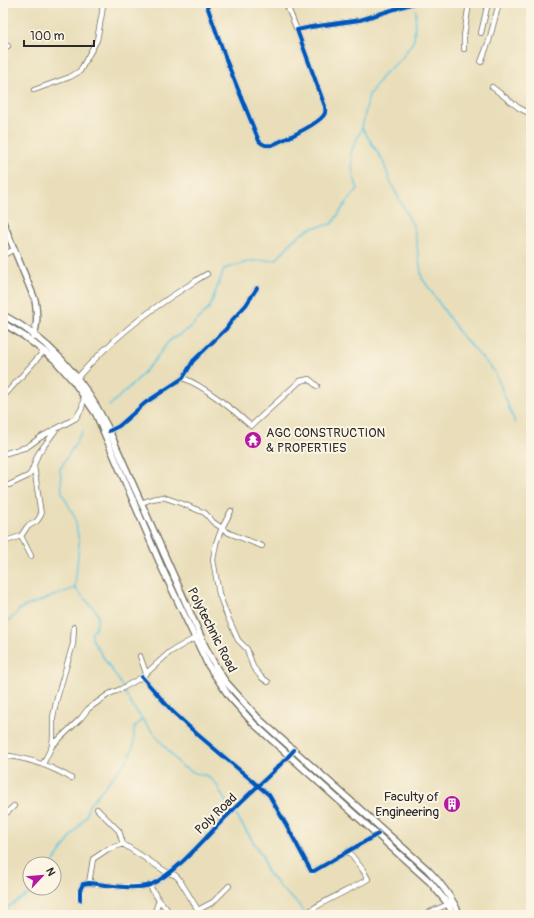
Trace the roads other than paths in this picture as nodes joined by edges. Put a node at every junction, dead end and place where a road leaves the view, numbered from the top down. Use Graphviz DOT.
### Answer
graph roads {
  1 [pos="103,3"];
  2 [pos="206,3"];
  3 [pos="286,3"];
  4 [pos="414,3"];
  5 [pos="469,3"];
  6 [pos="488,3"];
  7 [pos="499,3"];
  8 [pos="297,30"];
  9 [pos="481,33"];
  10 [pos="8,46"];
  11 [pos="3,48"];
  12 [pos="464,49"];
  13 [pos="481,62"];
  14 [pos="492,87"];
  15 [pos="34,90"];
  16 [pos="531,114"];
  17 [pos="3,222"];
  18 [pos="15,249"];
  19 [pos="3,255"];
  20 [pos="207,274"];
  21 [pos="257,288"];
  22 [pos="3,315"];
  23 [pos="36,319"];
  24 [pos="3,323"];
  25 [pos="26,333"];
  26 [pos="34,335"];
  27 [pos="30,340"];
  28 [pos="44,351"];
  29 [pos="78,377"];
  30 [pos="183,378"];
  31 [pos="317,386"];
  32 [pos="3,397"];
  33 [pos="84,397"];
  34 [pos="56,429"];
  35 [pos="109,431"];
  36 [pos="3,454"];
  37 [pos="34,466"];
  38 [pos="9,485"];
  39 [pos="142,504"];
  40 [pos="231,511"];
  41 [pos="222,528"];
  42 [pos="21,536"];
  43 [pos="3,542"];
  44 [pos="262,546"];
  45 [pos="31,556"];
  46 [pos="74,627"];
  47 [pos="197,636"];
  48 [pos="140,656"];
  49 [pos="146,673"];
  50 [pos="142,677"];
  51 [pos="268,682"];
  52 [pos="52,746"];
  53 [pos="292,752"];
  54 [pos="3,755"];
  55 [pos="43,764"];
  56 [pos="71,778"];
  57 [pos="259,786"];
  58 [pos="14,806"];
  59 [pos="97,809"];
  60 [pos="365,813"];
  61 [pos="3,816"];
  62 [pos="360,818"];
  63 [pos="378,834"];
  64 [pos="123,844"];
  65 [pos="348,851"];
  66 [pos="168,873"];
  67 [pos="89,883"];
  68 [pos="149,885"];
  69 [pos="229,886"];
  70 [pos="80,900"];
  71 [pos="159,900"];
  72 [pos="450,903"];
  73 [pos="154,915"];
  74 [pos="172,915"];
  75 [pos="304,915"];
  76 [pos="423,915"];
  77 [pos="453,915"];
  78 [pos="460,915"];
  1 -- 15 [label="street"];
  2 -- 8 [label="street"];
  3 -- 8 [label="street"];
  4 -- 8 [label="street"];
  5 -- 12 [label="street"];
  6 -- 9 [label="street"];
  7 -- 13 [label="street"];
  10 -- 11 [label="street"];
  14 -- 16 [label="street"];
  17 -- 18 [label="main road"];
  18 -- 19 [label="street"];
  18 -- 23 [label="main road"];
  20 -- 29 [label="street"];
  21 -- 30 [label="street"];
  22 -- 25 [label="main road, Polytechnic Road"];
  23 -- 25 [label="main road"];
  23 -- 26 [label="main road"];
  24 -- 25 [label="main road, Polytechnic Road"];
  25 -- 26 [label="main road, Polytechnic Road"];
  25 -- 27 [label="main road, Polytechnic Road"];
  26 -- 27 [label="main road"];
  26 -- 29 [label="main road, Polytechnic Road"];
  27 -- 28 [label="main road, Polytechnic Road"];
  28 -- 32 [label="street"];
  28 -- 33 [label="main road, Polytechnic Road"];
  29 -- 35 [label="main road, Polytechnic Road"];
  30 -- 31 [label="street"];
  30 -- 35 [label="street"];
  33 -- 34 [label="street"];
  33 -- 47 [label="main road, Polytechnic Road"];
  34 -- 36 [label="street"];
  34 -- 37 [label="street"];
  35 -- 39 [label="main road, Polytechnic Road"];
  37 -- 38 [label="street"];
  37 -- 42 [label="street"];
  39 -- 41 [label="street"];
  39 -- 47 [label="main road, Polytechnic Road"];
  40 -- 41 [label="street"];
  41 -- 44 [label="street"];
  41 -- 51 [label="street"];
  42 -- 43 [label="street"];
  42 -- 45 [label="street"];
  46 -- 52 [label="street"];
  47 -- 49 [label="street"];
  47 -- 53 [label="main road, Polytechnic Road"];
  48 -- 49 [label="street"];
  49 -- 50 [label="street"];
  50 -- 52 [label="street"];
  50 -- 57 [label="street"];
  52 -- 55 [label="street"];
  53 -- 57 [label="street, Poly Road"];
  53 -- 60 [label="main road, Polytechnic Road"];
  53 -- 62 [label="main road, Polytechnic Road"];
  54 -- 55 [label="street"];
  55 -- 56 [label="street"];
  57 -- 65 [label="street"];
  57 -- 66 [label="street, Poly Road"];
  58 -- 61 [label="street"];
  59 -- 64 [label="street"];
  60 -- 62 [label="main road"];
  60 -- 72 [label="main road, Polytechnic Road"];
  62 -- 63 [label="main road, Polytechnic Road"];
  63 -- 65 [label="street"];
  63 -- 72 [label="main road, Polytechnic Road"];
  64 -- 66 [label="street"];
  64 -- 67 [label="street"];
  65 -- 75 [label="street"];
  66 -- 68 [label="street, Poly Road"];
  66 -- 69 [label="street"];
  67 -- 68 [label="street"];
  67 -- 70 [label="street"];
  68 -- 71 [label="street"];
  71 -- 73 [label="street"];
  71 -- 74 [label="street"];
  72 -- 76 [label="street"];
  72 -- 77 [label="main road, Polytechnic Road"];
  72 -- 78 [label="main road, Polytechnic Road"];
}
